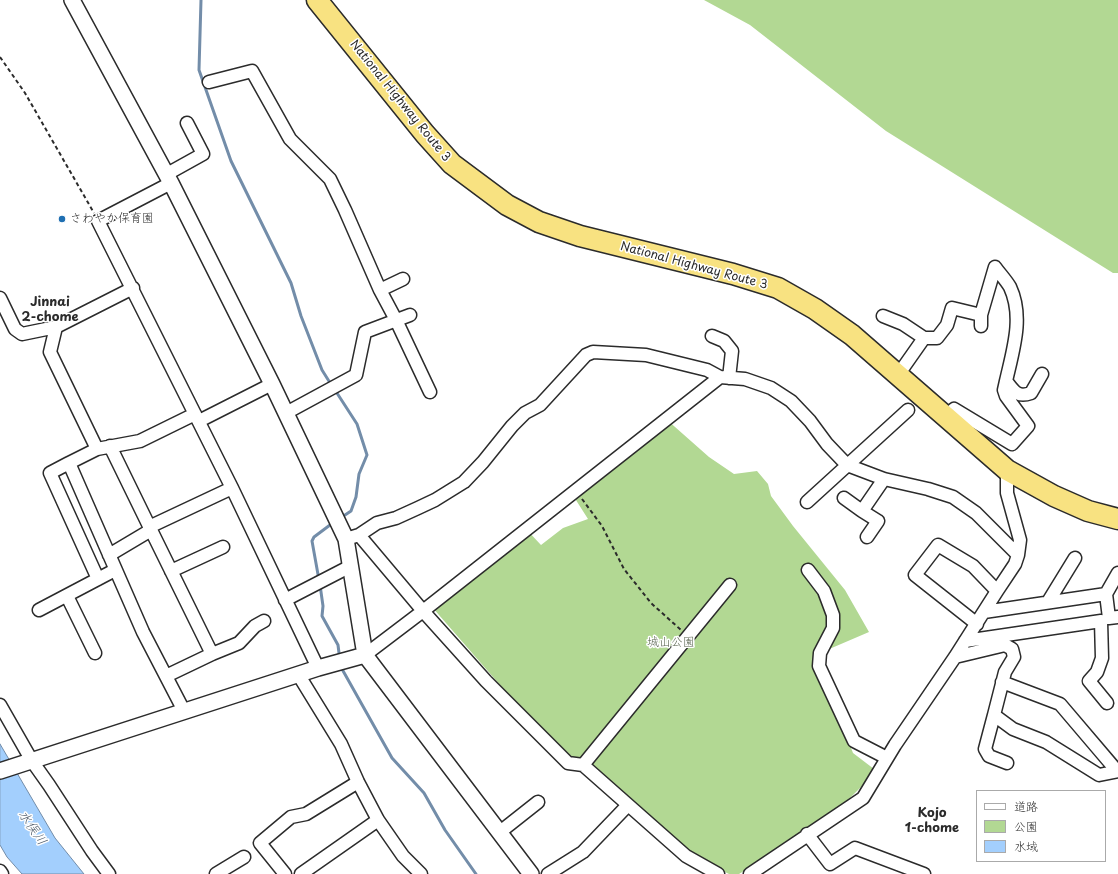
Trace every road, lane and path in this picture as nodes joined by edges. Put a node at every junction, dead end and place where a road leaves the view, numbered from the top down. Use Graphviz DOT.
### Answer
graph roads {
  1 [pos="72,0"];
  2 [pos="317,0"];
  3 [pos="0,57"];
  4 [pos="209,82"];
  5 [pos="187,123"];
  6 [pos="169,178"];
  7 [pos="98,221"];
  8 [pos="403,278"];
  9 [pos="133,288"];
  10 [pos="380,290"];
  11 [pos="0,298"];
  12 [pos="410,315"];
  13 [pos="883,316"];
  14 [pos="396,320"];
  15 [pos="56,327"];
  16 [pos="712,336"];
  17 [pos="924,338"];
  18 [pos="1042,374"];
  19 [pos="898,375"];
  20 [pos="724,377"];
  21 [pos="1006,381"];
  22 [pos="272,384"];
  23 [pos="430,392"];
  24 [pos="908,410"];
  25 [pos="286,413"];
  26 [pos="946,416"];
  27 [pos="197,417"];
  28 [pos="110,446"];
  29 [pos="97,449"];
  30 [pos="69,463"];
  31 [pos="847,465"];
  32 [pos="1008,470"];
  33 [pos="884,479"];
  34 [pos="232,488"];
  35 [pos="576,490"];
  36 [pos="844,498"];
  37 [pos="808,502"];
  38 [pos="862,510"];
  39 [pos="1118,519"];
  40 [pos="150,529"];
  41 [pos="353,537"];
  42 [pos="867,537"];
  43 [pos="223,547"];
  44 [pos="1018,555"];
  45 [pos="109,556"];
  46 [pos="1075,558"];
  47 [pos="351,567"];
  48 [pos="115,570"];
  49 [pos="808,570"];
  50 [pos="171,572"];
  51 [pos="1118,573"];
  52 [pos="98,579"];
  53 [pos="730,585"];
  54 [pos="997,591"];
  55 [pos="1106,594"];
  56 [pos="67,596"];
  57 [pos="285,600"];
  58 [pos="1048,602"];
  59 [pos="39,610"];
  60 [pos="424,611"];
  61 [pos="984,612"];
  62 [pos="1110,619"];
  63 [pos="264,620"];
  64 [pos="977,624"];
  65 [pos="688,636"];
  66 [pos="965,641"];
  67 [pos="95,653"];
  68 [pos="212,654"];
  69 [pos="365,655"];
  70 [pos="955,657"];
  71 [pos="318,668"];
  72 [pos="298,674"];
  73 [pos="166,676"];
  74 [pos="1002,682"];
  75 [pos="1107,703"];
  76 [pos="0,705"];
  77 [pos="184,711"];
  78 [pos="994,715"];
  79 [pos="887,758"];
  80 [pos="30,762"];
  81 [pos="1007,762"];
  82 [pos="583,765"];
  83 [pos="0,771"];
  84 [pos="1118,771"];
  85 [pos="358,782"];
  86 [pos="538,802"];
  87 [pos="628,805"];
  88 [pos="378,820"];
  89 [pos="500,832"];
  90 [pos="807,834"];
  91 [pos="244,857"];
  92 [pos="0,871"];
  93 [pos="2,874"];
  94 [pos="109,874"];
  95 [pos="216,874"];
  96 [pos="285,874"];
  97 [pos="301,874"];
  98 [pos="421,874"];
  99 [pos="531,874"];
  100 [pos="548,874"];
  101 [pos="718,874"];
  102 [pos="750,874"];
  103 [pos="924,874"];
  1 -- 6 [label="street"];
  2 -- 19 [label="highway, National Highway Route 3"];
  3 -- 7 [label="path"];
  4 -- 10 [label="street"];
  5 -- 6 [label="street"];
  6 -- 7 [label="street"];
  6 -- 22 [label="street"];
  7 -- 9 [label="street"];
  8 -- 10 [label="street"];
  9 -- 15 [label="street"];
  9 -- 27 [label="street"];
  10 -- 14 [label="street"];
  11 -- 15 [label="street"];
  12 -- 14 [label="street"];
  13 -- 17 [label="street"];
  14 -- 23 [label="street"];
  14 -- 25 [label="street"];
  15 -- 29 [label="street"];
  16 -- 20 [label="street"];
  17 -- 19 [label="street"];
  17 -- 21 [label="street"];
  18 -- 21 [label="street"];
  19 -- 26 [label="highway, National Highway Route 3"];
  20 -- 31 [label="street"];
  20 -- 35 [label="street"];
  20 -- 41 [label="street"];
  21 -- 26 [label="street"];
  22 -- 25 [label="street"];
  22 -- 27 [label="street"];
  24 -- 31 [label="street"];
  25 -- 41 [label="street"];
  26 -- 32 [label="highway, National Highway Route 3"];
  27 -- 28 [label="street"];
  27 -- 34 [label="street"];
  28 -- 29 [label="street"];
  28 -- 40 [label="street"];
  29 -- 30 [label="street"];
  30 -- 45 [label="street"];
  30 -- 52 [label="street"];
  31 -- 33 [label="street"];
  31 -- 37 [label="street"];
  32 -- 39 [label="highway, National Highway Route 3"];
  32 -- 44 [label="street"];
  33 -- 38 [label="street"];
  33 -- 44 [label="street"];
  34 -- 40 [label="street"];
  34 -- 57 [label="street"];
  35 -- 60 [label="street"];
  35 -- 65 [label="path"];
  36 -- 38 [label="street"];
  38 -- 42 [label="street"];
  40 -- 45 [label="street"];
  40 -- 50 [label="street"];
  41 -- 47 [label="street"];
  41 -- 60 [label="street"];
  43 -- 50 [label="street"];
  44 -- 54 [label="street"];
  45 -- 48 [label="street"];
  46 -- 58 [label="street"];
  47 -- 57 [label="street"];
  47 -- 69 [label="street"];
  48 -- 52 [label="street"];
  48 -- 73 [label="street"];
  49 -- 79 [label="street"];
  50 -- 68 [label="street"];
  51 -- 55 [label="street"];
  52 -- 56 [label="street"];
  53 -- 65 [label="street"];
  54 -- 61 [label="street"];
  54 -- 64 [label="street"];
  55 -- 58 [label="street"];
  55 -- 62 [label="street"];
  56 -- 59 [label="street"];
  56 -- 67 [label="street"];
  57 -- 71 [label="street"];
  58 -- 61 [label="street"];
  60 -- 69 [label="street"];
  60 -- 82 [label="street"];
  61 -- 64 [label="street"];
  62 -- 66 [label="street"];
  62 -- 75 [label="street"];
  63 -- 68 [label="street"];
  64 -- 66 [label="street"];
  65 -- 82 [label="street"];
  66 -- 70 [label="street"];
  68 -- 73 [label="street"];
  69 -- 71 [label="street"];
  69 -- 89 [label="street"];
  70 -- 74 [label="street"];
  70 -- 79 [label="street"];
  71 -- 72 [label="street"];
  72 -- 77 [label="street"];
  72 -- 85 [label="street"];
  73 -- 77 [label="street"];
  74 -- 78 [label="street"];
  74 -- 84 [label="street"];
  76 -- 80 [label="street"];
  77 -- 80 [label="street"];
  78 -- 81 [label="street"];
  78 -- 84 [label="street"];
  79 -- 90 [label="street"];
  80 -- 83 [label="street"];
  80 -- 94 [label="street"];
  82 -- 87 [label="street"];
  85 -- 88 [label="street"];
  85 -- 96 [label="street"];
  86 -- 89 [label="street"];
  87 -- 100 [label="street"];
  87 -- 101 [label="street"];
  88 -- 97 [label="street"];
  88 -- 98 [label="street"];
  89 -- 99 [label="street"];
  90 -- 102 [label="street"];
  90 -- 103 [label="street"];
  91 -- 95 [label="street"];
  92 -- 93 [label="street"];
}
